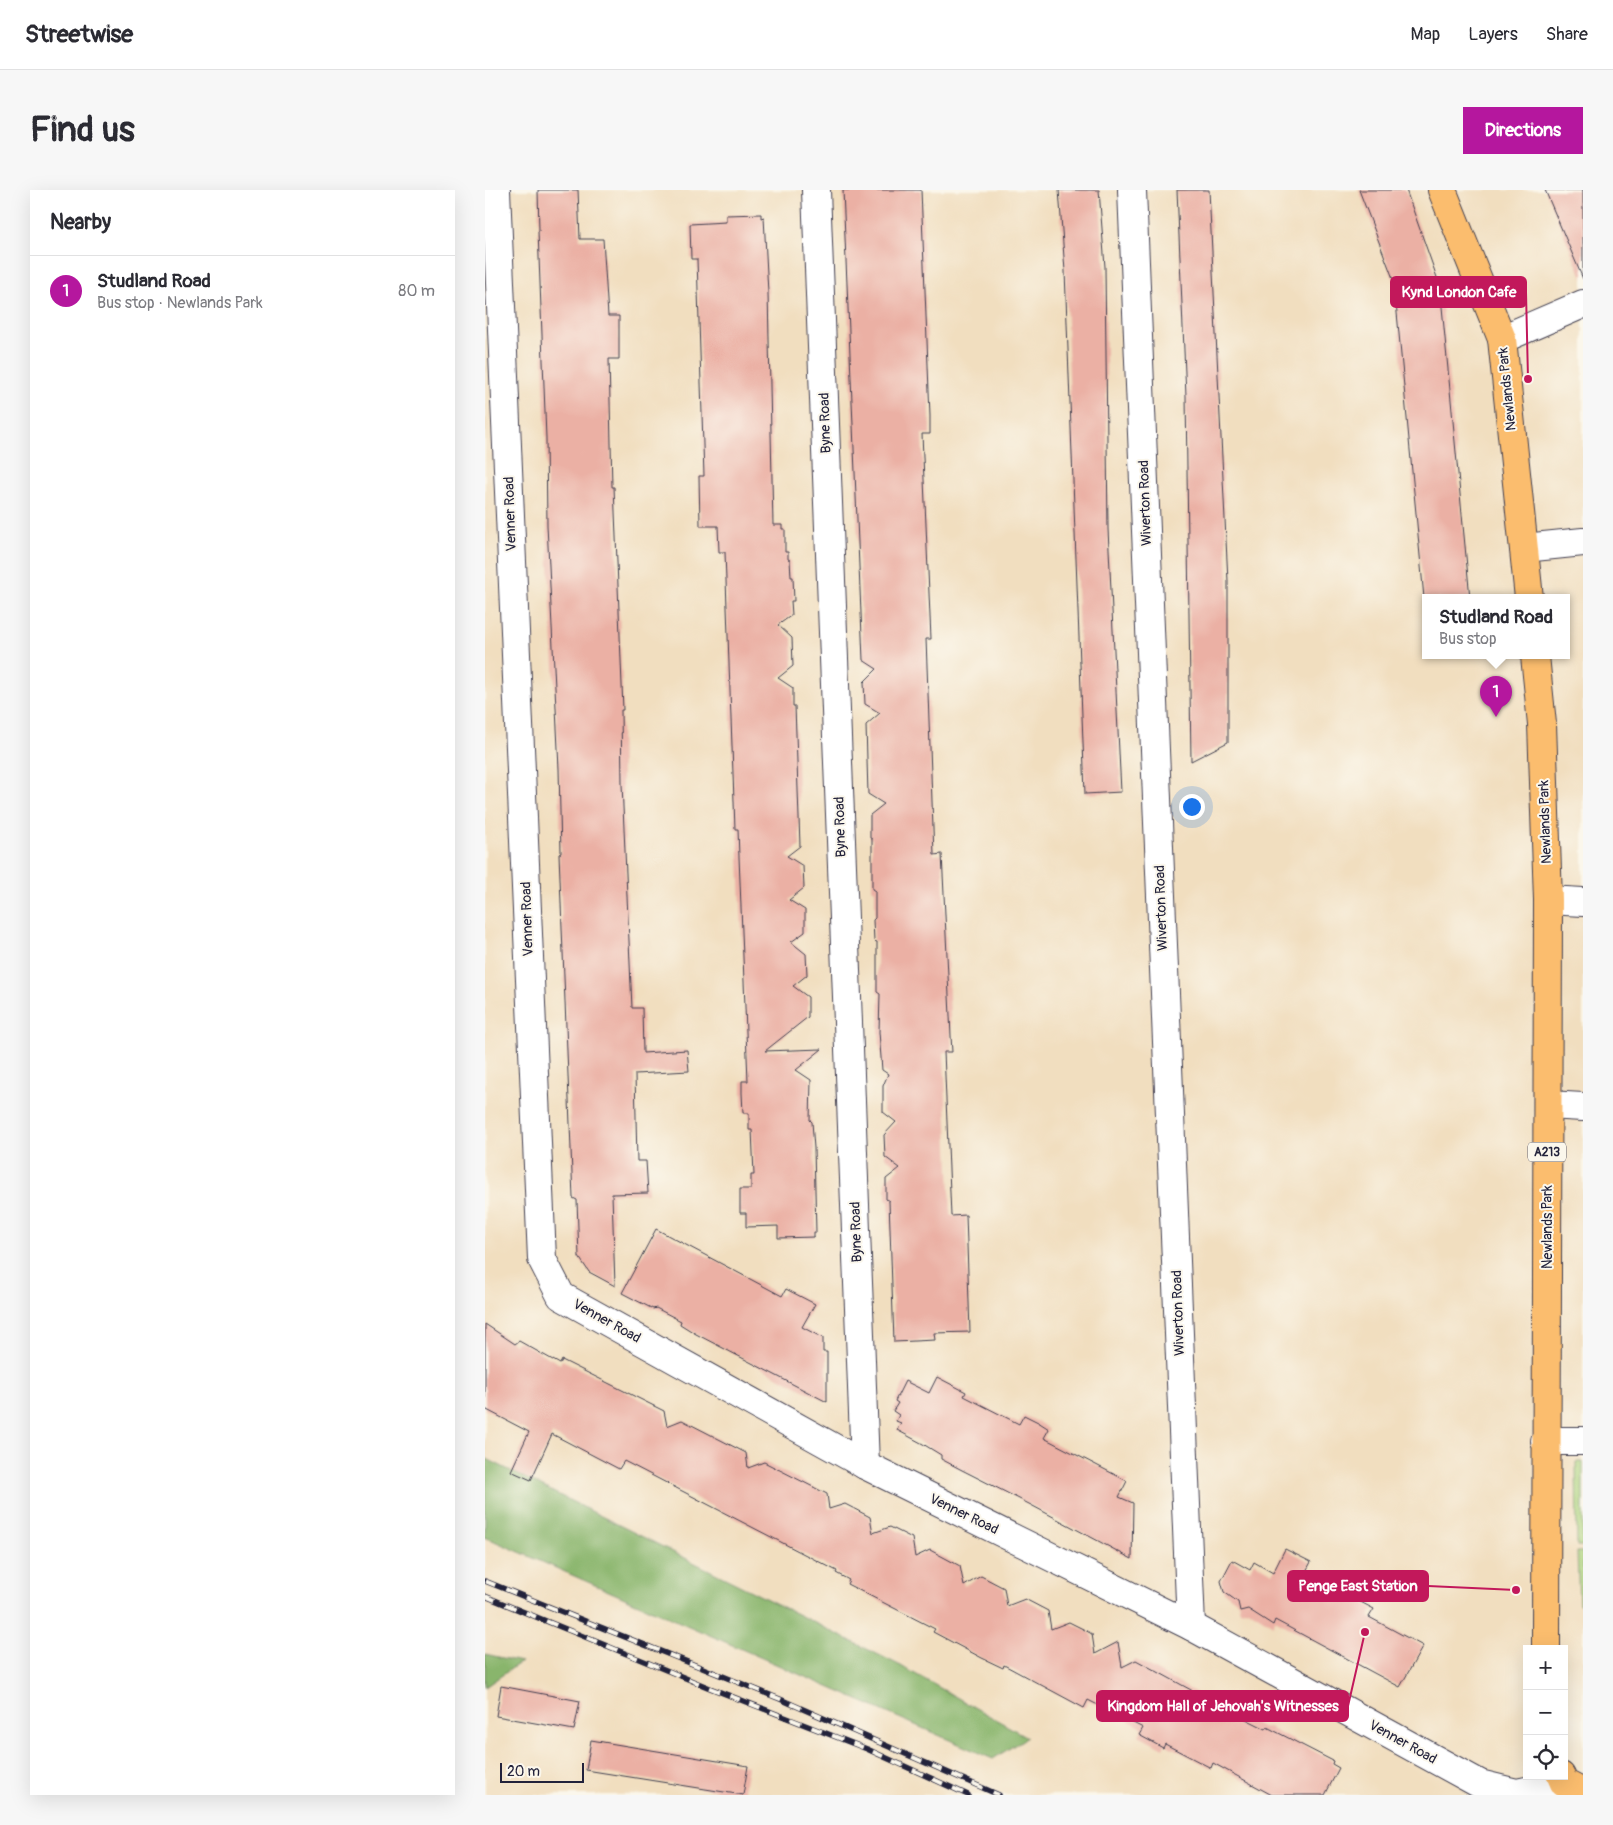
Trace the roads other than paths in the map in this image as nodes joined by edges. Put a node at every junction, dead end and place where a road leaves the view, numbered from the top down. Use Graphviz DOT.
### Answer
graph roads {
  1 [pos="496,190"];
  2 [pos="816,190"];
  3 [pos="1132,190"];
  4 [pos="1442,190"];
  5 [pos="1583,304"];
  6 [pos="1502,340"];
  7 [pos="1583,542"];
  8 [pos="1524,548"];
  9 [pos="1529,594"];
  10 [pos="1535,659"];
  11 [pos="1548,900"];
  12 [pos="1583,902"];
  13 [pos="1548,1105"];
  14 [pos="1583,1107"];
  15 [pos="1583,1440"];
  16 [pos="1545,1441"];
  17 [pos="865,1464"];
  18 [pos="1191,1626"];
  19 [pos="1546,1645"];
  20 [pos="1568,1787"];
  1 -- 17 [label="street, Venner Road"];
  2 -- 17 [label="street, Byne Road"];
  3 -- 18 [label="street, Wiverton Road"];
  4 -- 6 [label="main road, Newlands Park"];
  5 -- 6 [label="street"];
  6 -- 8 [label="main road, Newlands Park"];
  7 -- 8 [label="street"];
  8 -- 9 [label="main road, Newlands Park"];
  10 -- 11 [label="main road, Newlands Park / A213"];
  11 -- 12 [label="street"];
  11 -- 13 [label="main road, Newlands Park / A213"];
  13 -- 14 [label="street"];
  13 -- 16 [label="main road, Newlands Park / A213"];
  15 -- 16 [label="street"];
  16 -- 19 [label="main road, Newlands Park / A213"];
  17 -- 18 [label="street, Venner Road"];
  18 -- 20 [label="street, Venner Road"];
}
